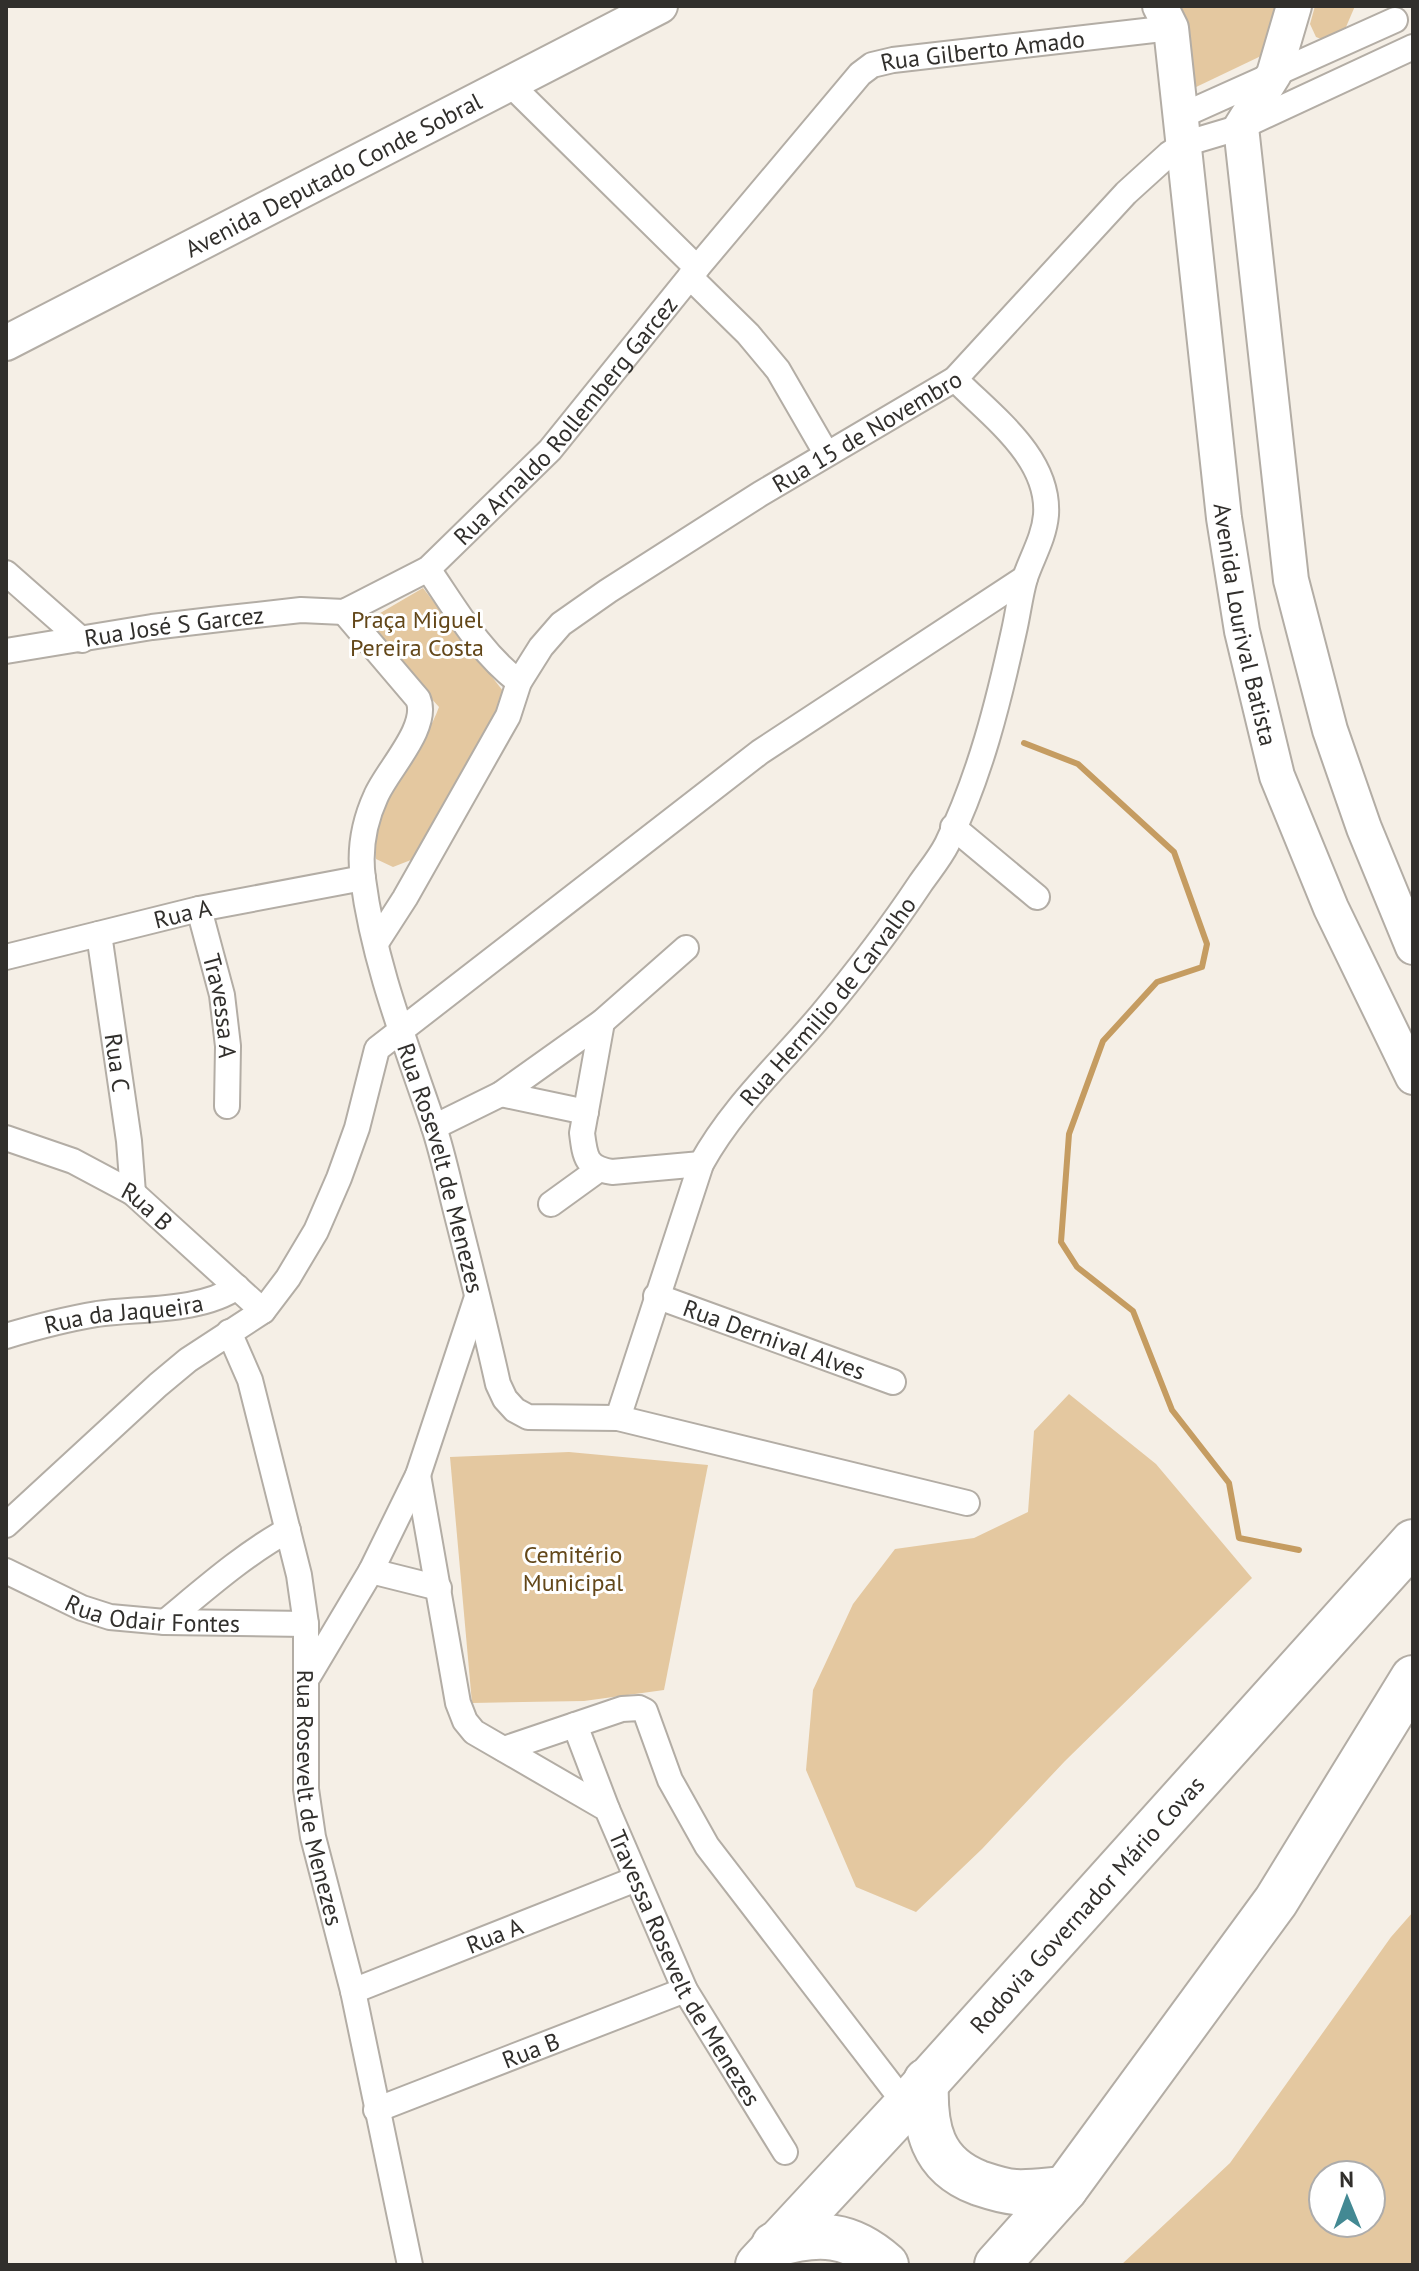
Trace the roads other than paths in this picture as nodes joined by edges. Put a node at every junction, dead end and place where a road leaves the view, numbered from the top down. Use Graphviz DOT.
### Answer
graph roads {
  1 [pos="660,6"];
  2 [pos="1294,6"];
  3 [pos="1392,13"];
  4 [pos="1166,17"];
  5 [pos="1411,47"];
  6 [pos="1274,74"];
  7 [pos="510,84"];
  8 [pos="1241,127"];
  9 [pos="1182,130"];
  10 [pos="693,272"];
  11 [pos="6,343"];
  12 [pos="955,379"];
  13 [pos="826,453"];
  14 [pos="428,569"];
  15 [pos="6,573"];
  16 [pos="1025,578"];
  17 [pos="344,612"];
  18 [pos="82,640"];
  19 [pos="6,651"];
  20 [pos="519,682"];
  21 [pos="953,827"];
  22 [pos="363,878"];
  23 [pos="1037,897"];
  24 [pos="199,909"];
  25 [pos="99,934"];
  26 [pos="376,943"];
  27 [pos="1413,947"];
  28 [pos="686,948"];
  29 [pos="6,957"];
  30 [pos="602,1022"];
  31 [pos="400,1032"];
  32 [pos="1413,1077"];
  33 [pos="501,1094"];
  34 [pos="227,1106"];
  35 [pos="586,1112"];
  36 [pos="434,1127"];
  37 [pos="6,1138"];
  38 [pos="701,1164"];
  39 [pos="598,1170"];
  40 [pos="133,1193"];
  41 [pos="551,1204"];
  42 [pos="237,1287"];
  43 [pos="478,1295"];
  44 [pos="656,1296"];
  45 [pos="263,1311"];
  46 [pos="229,1332"];
  47 [pos="6,1336"];
  48 [pos="893,1382"];
  49 [pos="618,1418"];
  50 [pos="418,1475"];
  51 [pos="967,1503"];
  52 [pos="6,1525"];
  53 [pos="288,1530"];
  54 [pos="1413,1542"];
  55 [pos="6,1571"];
  56 [pos="371,1571"];
  57 [pos="439,1588"];
  58 [pos="165,1622"];
  59 [pos="306,1624"];
  60 [pos="308,1676"];
  61 [pos="1413,1678"];
  62 [pos="575,1725"];
  63 [pos="504,1749"];
  64 [pos="607,1809"];
  65 [pos="636,1879"];
  66 [pos="685,1990"];
  67 [pos="353,1991"];
  68 [pos="909,2084"];
  69 [pos="376,2110"];
  70 [pos="785,2152"];
  71 [pos="1065,2189"];
  72 [pos="766,2255"];
  73 [pos="410,2265"];
  74 [pos="886,2265"];
  75 [pos="997,2265"];
  1 -- 7 [label="main road, Avenida Deputado Conde Sobral"];
  2 -- 6 [label="main road"];
  3 -- 5 [label="street"];
  3 -- 6 [label="street"];
  4 -- 9 [label="main road, Avenida Lourival Batista"];
  4 -- 10 [label="street, Rua Gilberto Amado"];
  5 -- 8 [label="street"];
  6 -- 8 [label="main road"];
  6 -- 9 [label="street"];
  7 -- 10 [label="street"];
  7 -- 11 [label="main road, Avenida Deputado Conde Sobral"];
  8 -- 9 [label="street"];
  8 -- 27 [label="main road"];
  9 -- 12 [label="street, Rua 15 de Novembro"];
  9 -- 32 [label="main road, Avenida Lourival Batista"];
  10 -- 13 [label="street"];
  10 -- 14 [label="street, Rua Arnaldo Rollemberg Garcez"];
  12 -- 13 [label="street, Rua 15 de Novembro"];
  12 -- 16 [label="street, Rua Hermilio de Carvalho"];
  13 -- 20 [label="street, Rua 15 de Novembro"];
  14 -- 17 [label="street"];
  14 -- 20 [label="street"];
  15 -- 18 [label="street"];
  16 -- 21 [label="street, Rua Hermilio de Carvalho"];
  16 -- 31 [label="street"];
  17 -- 18 [label="street, Rua José S Garcez"];
  17 -- 22 [label="street"];
  18 -- 19 [label="street, Rua José S Garcez"];
  20 -- 26 [label="street"];
  21 -- 23 [label="street"];
  21 -- 38 [label="street, Rua Hermilio de Carvalho"];
  22 -- 24 [label="street, Rua A"];
  22 -- 26 [label="street"];
  24 -- 25 [label="street, Rua A"];
  24 -- 34 [label="street, Travessa A"];
  25 -- 29 [label="street, Rua A"];
  25 -- 40 [label="street, Rua C"];
  26 -- 31 [label="street, Rua Rosevelt de Menezes"];
  28 -- 30 [label="street"];
  30 -- 33 [label="street"];
  30 -- 35 [label="street"];
  31 -- 36 [label="street, Rua Rosevelt de Menezes"];
  31 -- 45 [label="street, Rua Rosevelt de Menezes"];
  33 -- 35 [label="street"];
  33 -- 36 [label="street"];
  35 -- 39 [label="street"];
  36 -- 43 [label="street, Rua Rosevelt de Menezes"];
  37 -- 40 [label="street, Rua B"];
  38 -- 39 [label="street"];
  38 -- 44 [label="street, Rua Hermilio de Carvalho"];
  39 -- 41 [label="street"];
  40 -- 42 [label="street, Rua B"];
  42 -- 45 [label="street, Rua B"];
  42 -- 47 [label="street, Rua da Jaqueira"];
  43 -- 49 [label="street, Rua Rosevelt de Menezes"];
  43 -- 50 [label="street, Travessa Rosevelt de Menezes"];
  44 -- 48 [label="street, Rua Dernival Alves"];
  44 -- 49 [label="street, Rua Hermilio de Carvalho"];
  45 -- 46 [label="street, Rua Rosevelt de Menezes"];
  46 -- 52 [label="street, Rua Rosevelt de Menezes"];
  46 -- 53 [label="street, Rua Rosevelt de Menezes"];
  49 -- 51 [label="street, Rua Rosevelt de Menezes"];
  50 -- 56 [label="street, Travessa Rosevelt de Menezes"];
  50 -- 57 [label="street, Travessa Rosevelt de Menezes"];
  53 -- 58 [label="street"];
  53 -- 59 [label="street, Rua Rosevelt de Menezes"];
  54 -- 68 [label="highway, Rodovia Governador Mário Covas"];
  55 -- 58 [label="street, Rua Odair Fontes"];
  56 -- 57 [label="street"];
  56 -- 60 [label="street, Travessa Rosevelt de Menezes"];
  57 -- 63 [label="street, Travessa Rosevelt de Menezes"];
  58 -- 59 [label="street, Rua Odair Fontes"];
  59 -- 60 [label="street, Rua Rosevelt de Menezes"];
  60 -- 67 [label="street, Rua Rosevelt de Menezes"];
  61 -- 71 [label="highway"];
  62 -- 63 [label="street"];
  62 -- 64 [label="street"];
  62 -- 68 [label="street"];
  63 -- 64 [label="street, Travessa Rosevelt de Menezes"];
  64 -- 65 [label="street, Travessa Rosevelt de Menezes"];
  65 -- 66 [label="street, Travessa Rosevelt de Menezes"];
  65 -- 67 [label="street, Rua A"];
  66 -- 69 [label="street, Rua B"];
  66 -- 70 [label="street, Travessa Rosevelt de Menezes"];
  67 -- 69 [label="street, Rua Rosevelt de Menezes"];
  68 -- 71 [label="highway"];
  68 -- 72 [label="highway, Rodovia Governador Mário Covas"];
  69 -- 73 [label="street, Rua Rosevelt de Menezes"];
  71 -- 75 [label="highway"];
  72 -- 74 [label="highway"];
}
